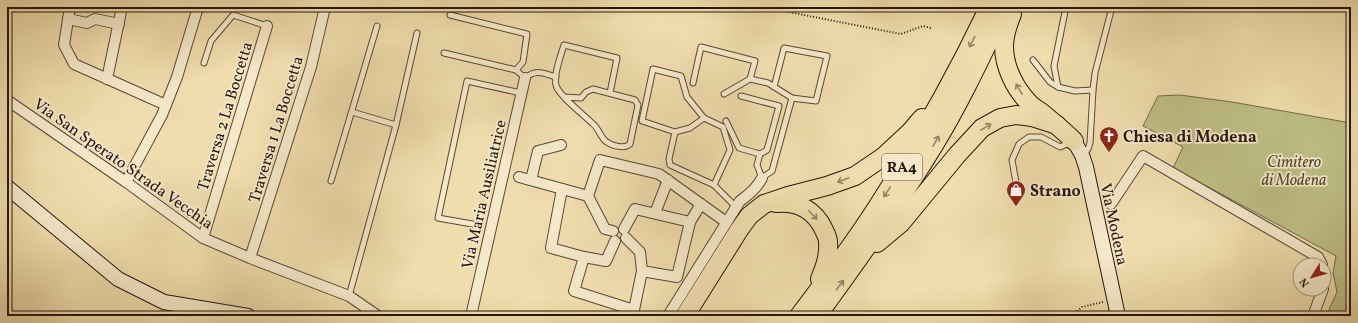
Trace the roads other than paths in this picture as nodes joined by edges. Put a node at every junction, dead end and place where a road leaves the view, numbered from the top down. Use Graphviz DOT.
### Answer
graph roads {
  1 [pos="70,7"];
  2 [pos="122,7"];
  3 [pos="198,7"];
  4 [pos="325,7"];
  5 [pos="989,7"];
  6 [pos="1005,7"];
  7 [pos="1012,7"];
  8 [pos="1066,7"];
  9 [pos="1112,7"];
  10 [pos="450,14"];
  11 [pos="68,20"];
  12 [pos="119,24"];
  13 [pos="268,26"];
  14 [pos="377,26"];
  15 [pos="418,33"];
  16 [pos="444,54"];
  17 [pos="1033,60"];
  18 [pos="204,63"];
  19 [pos="516,70"];
  20 [pos="556,77"];
  21 [pos="525,78"];
  22 [pos="107,79"];
  23 [pos="750,79"];
  24 [pos="692,83"];
  25 [pos="774,87"];
  26 [pos="1058,87"];
  27 [pos="1093,90"];
  28 [pos="610,93"];
  29 [pos="521,94"];
  30 [pos="724,94"];
  31 [pos="741,96"];
  32 [pos="565,97"];
  33 [pos="792,98"];
  34 [pos="7,100"];
  35 [pos="166,105"];
  36 [pos="938,106"];
  37 [pos="352,112"];
  38 [pos="704,118"];
  39 [pos="726,121"];
  40 [pos="396,125"];
  41 [pos="1057,125"];
  42 [pos="675,132"];
  43 [pos="561,145"];
  44 [pos="1078,148"];
  45 [pos="760,154"];
  46 [pos="519,177"];
  47 [pos="762,178"];
  48 [pos="531,180"];
  49 [pos="668,180"];
  50 [pos="331,181"];
  51 [pos="126,182"];
  52 [pos="714,185"];
  53 [pos="7,187"];
  54 [pos="1017,188"];
  55 [pos="562,189"];
  56 [pos="588,196"];
  57 [pos="701,204"];
  58 [pos="764,204"];
  59 [pos="1111,204"];
  60 [pos="736,207"];
  61 [pos="655,213"];
  62 [pos="690,222"];
  63 [pos="726,222"];
  64 [pos="478,225"];
  65 [pos="613,231"];
  66 [pos="625,233"];
  67 [pos="203,238"];
  68 [pos="615,241"];
  69 [pos="862,255"];
  70 [pos="1318,257"];
  71 [pos="250,258"];
  72 [pos="584,258"];
  73 [pos="642,271"];
  74 [pos="349,296"];
  75 [pos="1320,297"];
  76 [pos="812,299"];
  77 [pos="248,316"];
  78 [pos="378,316"];
  79 [pos="471,316"];
  80 [pos="668,316"];
  81 [pos="685,316"];
  82 [pos="799,316"];
  83 [pos="817,316"];
  84 [pos="1118,316"];
  85 [pos="1313,316"];
  1 -- 11 [label="street"];
  2 -- 12 [label="street"];
  3 -- 35 [label="street"];
  4 -- 71 [label="street, Traversa 1 La Boccetta"];
  5 -- 36 [label="highway, RA4, one-way"];
  69 -- 6 [label="highway, RA4, one-way"];
  41 -- 7 [label="highway, one-way"];
  8 -- 26 [label="lane"];
  9 -- 27 [label="lane"];
  10 -- 19 [label="lane"];
  11 -- 12 [label="street"];
  11 -- 22 [label="street"];
  12 -- 22 [label="street"];
  13 -- 18 [label="lane"];
  13 -- 67 [label="street, Traversa 2 La Boccetta"];
  14 -- 37 [label="lane"];
  15 -- 40 [label="lane"];
  16 -- 19 [label="lane"];
  17 -- 26 [label="lane"];
  19 -- 21 [label="lane"];
  20 -- 21 [label="lane"];
  20 -- 28 [label="lane"];
  20 -- 32 [label="lane"];
  21 -- 29 [label="street, Via Maria Ausiliatrice"];
  22 -- 35 [label="street"];
  23 -- 24 [label="lane"];
  23 -- 25 [label="lane"];
  23 -- 30 [label="lane"];
  25 -- 33 [label="lane"];
  25 -- 33 [label="lane"];
  26 -- 27 [label="lane"];
  27 -- 44 [label="lane"];
  28 -- 32 [label="lane"];
  28 -- 32 [label="lane"];
  29 -- 64 [label="lane"];
  29 -- 79 [label="street, Via Maria Ausiliatrice"];
  31 -- 45 [label="lane"];
  33 -- 47 [label="lane"];
  34 -- 51 [label="street, Via San Sperato Strada Vecchia"];
  35 -- 51 [label="street"];
  36 -- 58 [label="highway, one-way"];
  36 -- 76 [label="highway, RA4, one-way"];
  37 -- 40 [label="lane"];
  37 -- 50 [label="lane"];
  38 -- 42 [label="lane"];
  38 -- 42 [label="lane"];
  38 -- 52 [label="lane"];
  39 -- 45 [label="lane"];
  40 -- 74 [label="lane"];
  41 -- 44 [label="highway"];
  69 -- 41 [label="highway, one-way"];
  42 -- 52 [label="lane"];
  43 -- 48 [label="street"];
  44 -- 54 [label="lane"];
  44 -- 84 [label="street, Via Modena"];
  45 -- 47 [label="lane"];
  46 -- 48 [label="street"];
  47 -- 60 [label="street"];
  48 -- 55 [label="street"];
  49 -- 56 [label="street"];
  49 -- 57 [label="street"];
  49 -- 61 [label="street"];
  51 -- 67 [label="street, Via San Sperato Strada Vecchia"];
  52 -- 60 [label="lane"];
  53 -- 77 [label="street"];
  55 -- 56 [label="street"];
  55 -- 72 [label="street"];
  56 -- 65 [label="street"];
  57 -- 62 [label="street"];
  57 -- 63 [label="street"];
  58 -- 76 [label="highway, one-way"];
  58 -- 81 [label="highway"];
  59 -- 70 [label="street"];
  60 -- 63 [label="street"];
  61 -- 62 [label="street"];
  61 -- 66 [label="street"];
  62 -- 73 [label="street"];
  63 -- 80 [label="street"];
  65 -- 66 [label="street"];
  65 -- 68 [label="street"];
  66 -- 68 [label="street"];
  66 -- 73 [label="street"];
  67 -- 71 [label="street, Via San Sperato Strada Vecchia"];
  68 -- 72 [label="street"];
  83 -- 69 [label="highway, RA4, one-way"];
  71 -- 74 [label="street, Via San Sperato Strada Vecchia"];
  72 -- 73 [label="street"];
  74 -- 78 [label="street, Via San Sperato Strada Vecchia"];
  75 -- 85 [label="street"];
  76 -- 82 [label="highway, RA4"];
}
